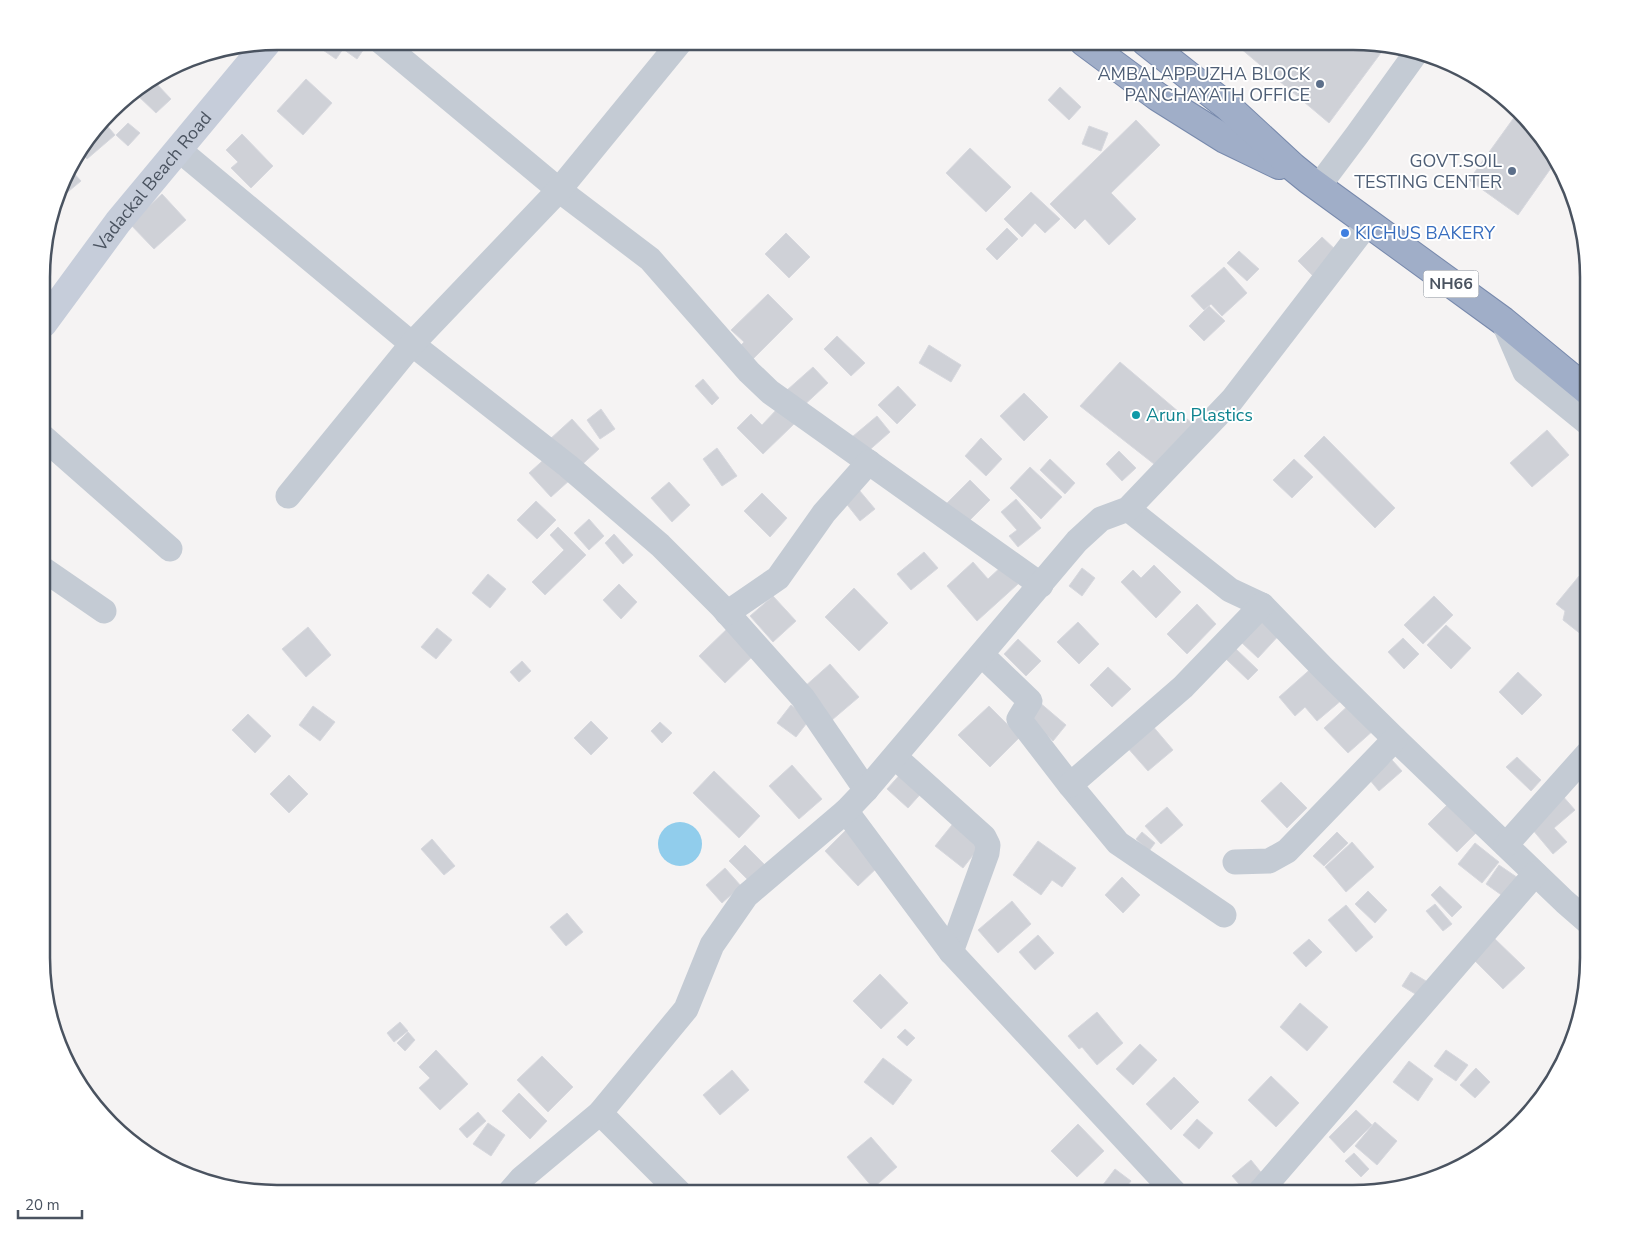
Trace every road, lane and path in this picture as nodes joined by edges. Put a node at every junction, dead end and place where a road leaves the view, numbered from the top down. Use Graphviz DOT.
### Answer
graph roads {
  1 [pos="261,50"];
  2 [pos="391,50"];
  3 [pos="674,50"];
  4 [pos="1095,50"];
  5 [pos="1156,50"];
  6 [pos="1412,58"];
  7 [pos="178,149"];
  8 [pos="1314,184"];
  9 [pos="559,190"];
  10 [pos="1368,223"];
  11 [pos="50,314"];
  12 [pos="1503,322"];
  13 [pos="412,344"];
  14 [pos="1580,385"];
  15 [pos="1580,417"];
  16 [pos="50,443"];
  17 [pos="869,462"];
  18 [pos="288,496"];
  19 [pos="1128,509"];
  20 [pos="170,549"];
  21 [pos="50,574"];
  22 [pos="1041,585"];
  23 [pos="1262,605"];
  24 [pos="104,612"];
  25 [pos="727,613"];
  26 [pos="982,655"];
  27 [pos="1395,739"];
  28 [pos="895,757"];
  29 [pos="1580,762"];
  30 [pos="1070,784"];
  31 [pos="866,790"];
  32 [pos="846,811"];
  33 [pos="1506,845"];
  34 [pos="1235,862"];
  35 [pos="1535,874"];
  36 [pos="1224,915"];
  37 [pos="1580,915"];
  38 [pos="951,952"];
  39 [pos="600,1112"];
  40 [pos="516,1185"];
  41 [pos="671,1185"];
  42 [pos="1168,1185"];
  43 [pos="1266,1185"];
  1 -- 7 [label="main road, Vadackal Beach Road"];
  2 -- 9 [label="street"];
  3 -- 9 [label="street"];
  4 -- 8 [label="highway, NH66"];
  5 -- 8 [label="highway, NH66"];
  6 -- 8 [label="street"];
  7 -- 11 [label="main road, Vadackal Beach Road"];
  7 -- 13 [label="street"];
  8 -- 10 [label="highway, NH66"];
  9 -- 13 [label="street"];
  9 -- 17 [label="street"];
  10 -- 12 [label="highway, NH66"];
  10 -- 19 [label="street"];
  12 -- 14 [label="highway, NH66"];
  12 -- 15 [label="street"];
  13 -- 18 [label="street"];
  13 -- 25 [label="street"];
  16 -- 20 [label="street"];
  17 -- 22 [label="street"];
  17 -- 25 [label="street"];
  19 -- 22 [label="street"];
  19 -- 23 [label="street"];
  21 -- 24 [label="street"];
  22 -- 26 [label="street"];
  23 -- 27 [label="street"];
  23 -- 30 [label="street"];
  25 -- 31 [label="street"];
  26 -- 28 [label="street"];
  26 -- 30 [label="street"];
  27 -- 33 [label="street"];
  27 -- 34 [label="street"];
  28 -- 31 [label="street"];
  28 -- 38 [label="street"];
  29 -- 33 [label="street"];
  30 -- 36 [label="street"];
  31 -- 32 [label="street"];
  32 -- 38 [label="street"];
  32 -- 39 [label="street"];
  33 -- 35 [label="street"];
  35 -- 37 [label="street"];
  35 -- 43 [label="street"];
  38 -- 42 [label="street"];
  39 -- 40 [label="street"];
  39 -- 41 [label="street"];
}
